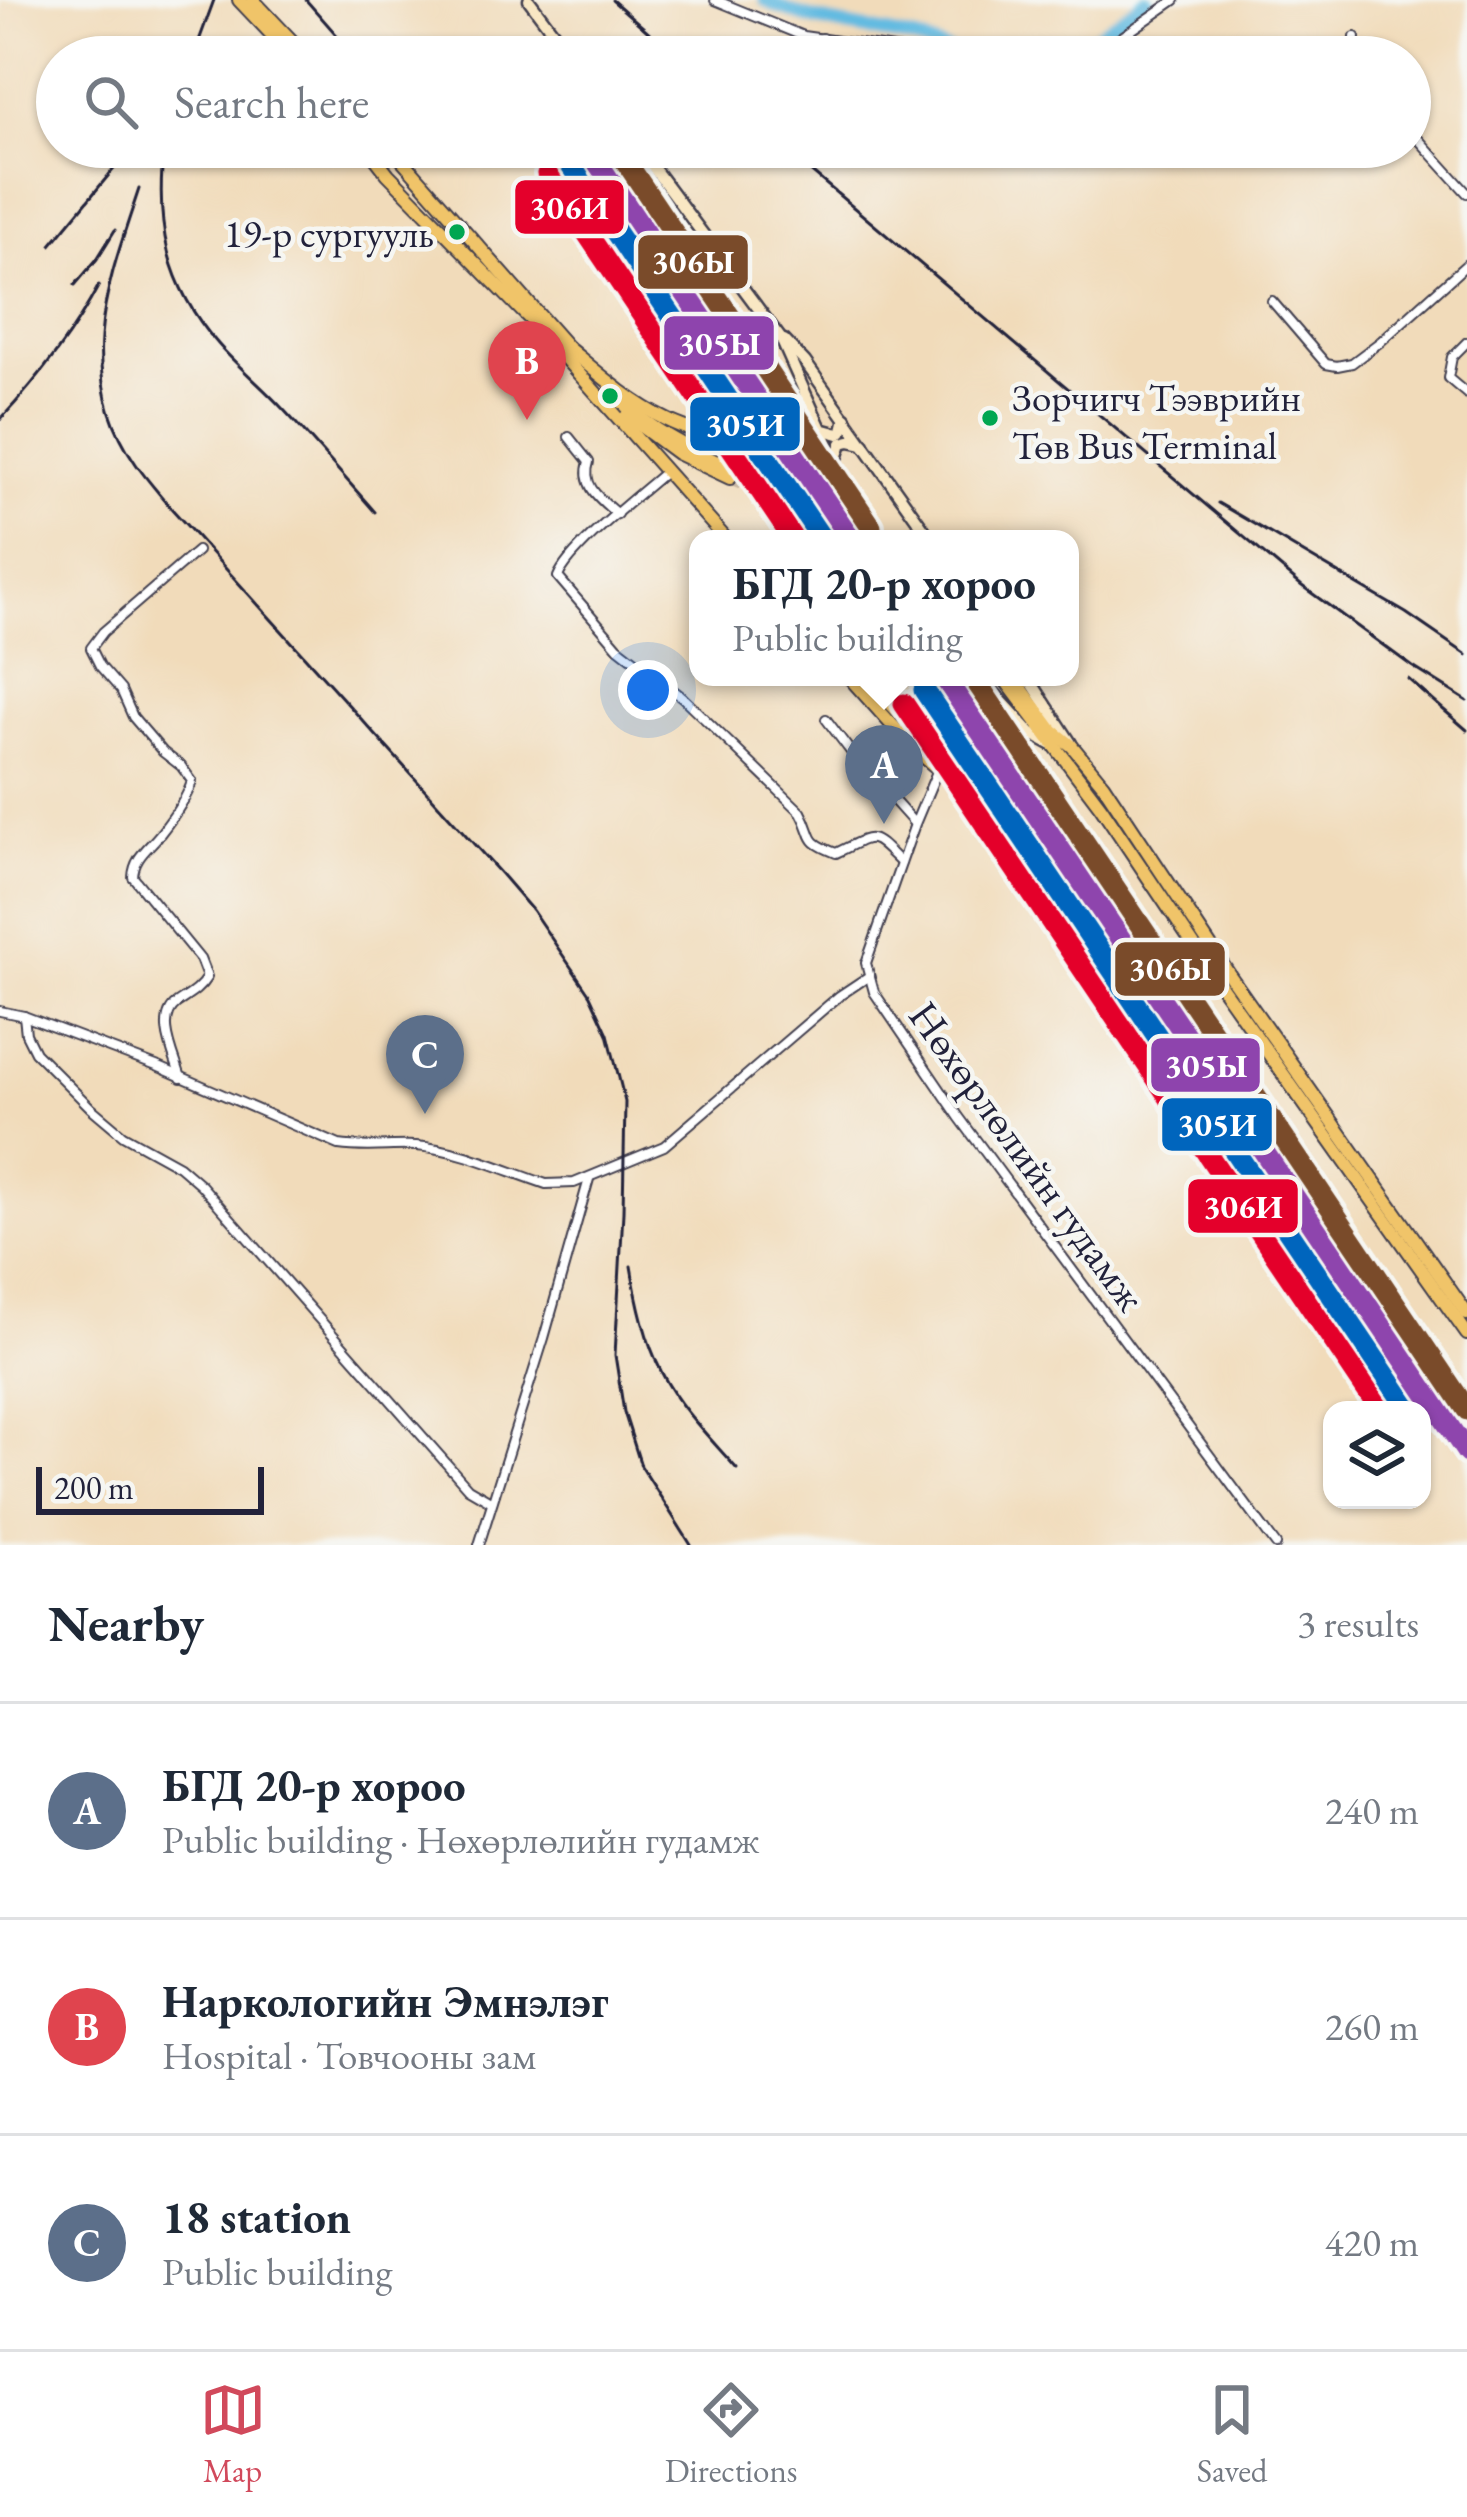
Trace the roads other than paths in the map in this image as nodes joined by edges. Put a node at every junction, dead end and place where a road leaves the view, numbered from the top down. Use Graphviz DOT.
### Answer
graph roads {
  1 [pos="238,0"];
  2 [pos="254,0"];
  3 [pos="530,0"];
  4 [pos="715,0"];
  5 [pos="1175,0"];
  6 [pos="272,36"];
  7 [pos="287,36"];
  8 [pos="557,36"];
  9 [pos="803,36"];
  10 [pos="1123,36"];
  11 [pos="1431,153"];
  12 [pos="383,168"];
  13 [pos="410,168"];
  14 [pos="654,168"];
  15 [pos="1467,193"];
  16 [pos="1467,264"];
  17 [pos="1272,301"];
  18 [pos="781,339"];
  19 [pos="1467,342"];
  20 [pos="609,382"];
  21 [pos="1467,394"];
  22 [pos="605,405"];
  23 [pos="846,418"];
  24 [pos="821,429"];
  25 [pos="568,437"];
  26 [pos="864,444"];
  27 [pos="836,462"];
  28 [pos="664,472"];
  29 [pos="617,514"];
  30 [pos="717,530"];
  31 [pos="786,530"];
  32 [pos="878,530"];
  33 [pos="925,530"];
  34 [pos="197,551"];
  35 [pos="857,686"];
  36 [pos="875,686"];
  37 [pos="988,686"];
  38 [pos="1010,686"];
  39 [pos="1020,686"];
  40 [pos="1034,686"];
  41 [pos="826,719"];
  42 [pos="1054,746"];
  43 [pos="1072,746"];
  44 [pos="938,769"];
  45 [pos="915,824"];
  46 [pos="902,864"];
  47 [pos="868,976"];
  48 [pos="0,1011"];
  49 [pos="24,1016"];
  50 [pos="181,1078"];
  51 [pos="589,1178"];
  52 [pos="1467,1314"];
  53 [pos="1467,1334"];
  54 [pos="492,1502"];
  55 [pos="479,1545"];
  56 [pos="1276,1545"];
  1 -- 6 [label="highway"];
  2 -- 7 [label="highway"];
  3 -- 8 [label="main road"];
  4 -- 9 [label="street"];
  5 -- 10 [label="street"];
  11 -- 15 [label="street"];
  12 -- 22 [label="highway"];
  13 -- 20 [label="highway"];
  14 -- 18 [label="main road"];
  16 -- 17 [label="street"];
  18 -- 23 [label="main road"];
  18 -- 24 [label="main road"];
  19 -- 21 [label="street"];
  20 -- 22 [label="highway"];
  20 -- 31 [label="highway"];
  22 -- 28 [label="highway"];
  23 -- 24 [label="main road"];
  23 -- 26 [label="main road"];
  24 -- 27 [label="main road"];
  25 -- 29 [label="street"];
  26 -- 27 [label="main road"];
  26 -- 33 [label="main road"];
  27 -- 32 [label="main road"];
  28 -- 29 [label="street"];
  28 -- 30 [label="highway"];
  29 -- 46 [label="street"];
  34 -- 50 [label="street"];
  35 -- 44 [label="highway"];
  36 -- 44 [label="highway"];
  37 -- 42 [label="main road"];
  38 -- 42 [label="highway"];
  39 -- 43 [label="highway"];
  40 -- 43 [label="main road"];
  41 -- 45 [label="street"];
  42 -- 53 [label="highway"];
  43 -- 52 [label="highway"];
  44 -- 45 [label="street, Нөхөрлөлийн гудамж"];
  45 -- 46 [label="street, Нөхөрлөлийн гудамж"];
  46 -- 47 [label="street, Нөхөрлөлийн гудамж"];
  47 -- 51 [label="street"];
  47 -- 56 [label="street, Нөхөрлөлийн гудамж"];
  48 -- 49 [label="street"];
  49 -- 50 [label="street"];
  49 -- 54 [label="street"];
  50 -- 51 [label="street"];
  51 -- 54 [label="street"];
  54 -- 55 [label="street"];
}
